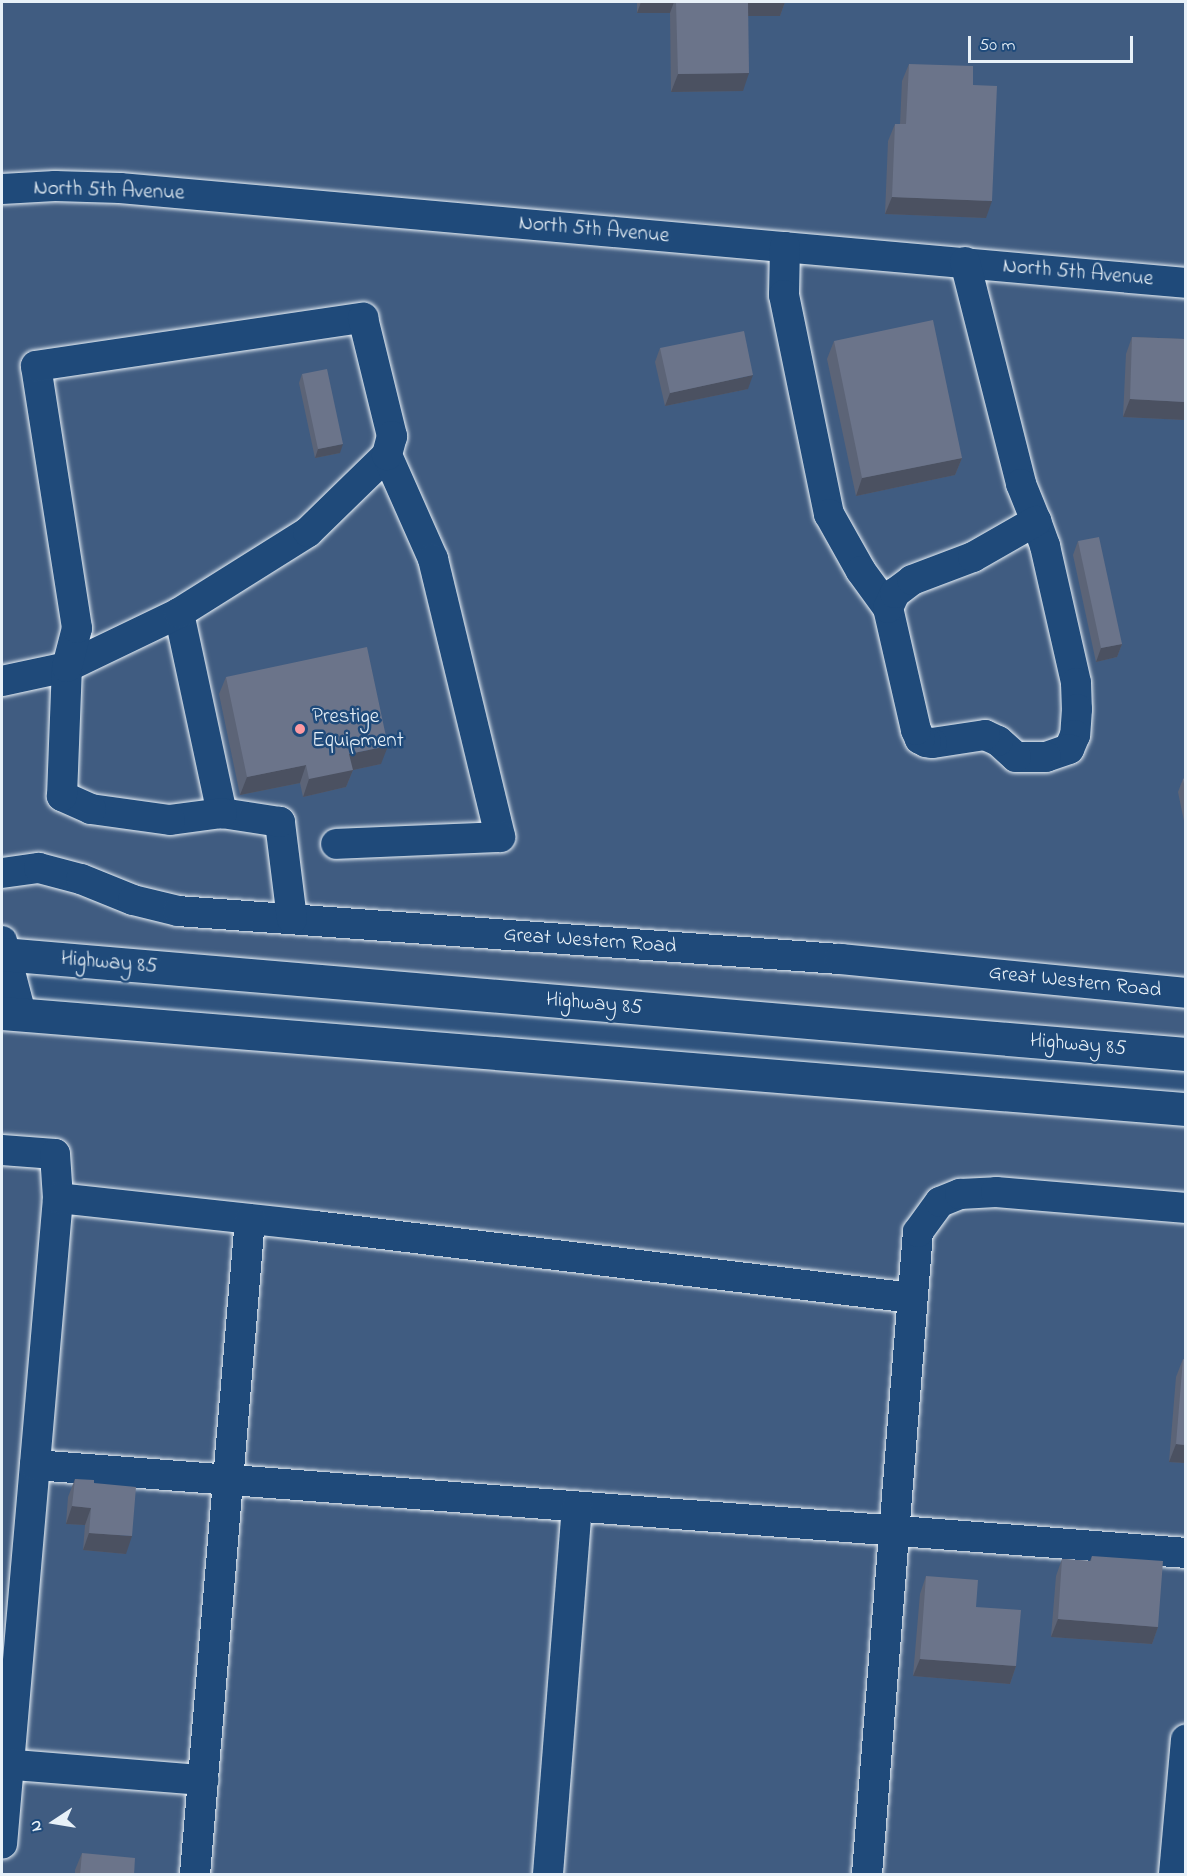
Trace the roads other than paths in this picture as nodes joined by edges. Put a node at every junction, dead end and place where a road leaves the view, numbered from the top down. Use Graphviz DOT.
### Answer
graph roads {
  1 [pos="2,189"];
  2 [pos="785,247"];
  3 [pos="965,262"];
  4 [pos="1185,283"];
  5 [pos="387,455"];
  6 [pos="1036,521"];
  7 [pos="888,608"];
  8 [pos="179,613"];
  9 [pos="67,667"];
  10 [pos="2,681"];
  11 [pos="222,813"];
  12 [pos="336,844"];
  13 [pos="2,873"];
  14 [pos="292,919"];
  15 [pos="2,950"];
  16 [pos="1185,993"];
  17 [pos="11,1014"];
  18 [pos="1185,1054"];
  19 [pos="1185,1109"];
  20 [pos="2,1150"];
  21 [pos="58,1198"];
  22 [pos="1185,1208"];
  23 [pos="250,1219"];
  24 [pos="913,1298"];
  25 [pos="35,1465"];
  26 [pos="228,1480"];
  27 [pos="577,1507"];
  28 [pos="894,1531"];
  29 [pos="1185,1554"];
  30 [pos="1185,1740"];
  31 [pos="5,1764"];
  32 [pos="203,1780"];
  33 [pos="2,1844"];
  34 [pos="195,1875"];
  35 [pos="548,1875"];
  36 [pos="867,1875"];
  37 [pos="1174,1875"];
  1 -- 2 [label="street, North 5th Avenue"];
  2 -- 3 [label="street, North 5th Avenue"];
  2 -- 7 [label="street"];
  3 -- 4 [label="street, North 5th Avenue"];
  3 -- 6 [label="street"];
  5 -- 8 [label="street"];
  5 -- 9 [label="street"];
  5 -- 12 [label="street"];
  6 -- 7 [label="street"];
  6 -- 7 [label="street"];
  8 -- 9 [label="street"];
  8 -- 11 [label="street"];
  9 -- 10 [label="street"];
  9 -- 11 [label="street"];
  11 -- 14 [label="street"];
  13 -- 14 [label="street, Great Western Road"];
  14 -- 16 [label="street, Great Western Road"];
  15 -- 17 [label="street"];
  15 -- 18 [label="highway, Highway 85"];
  17 -- 19 [label="highway"];
  20 -- 21 [label="street"];
  21 -- 23 [label="street"];
  21 -- 25 [label="street"];
  22 -- 24 [label="street"];
  23 -- 24 [label="street"];
  23 -- 26 [label="street"];
  24 -- 28 [label="street"];
  25 -- 26 [label="street"];
  25 -- 31 [label="street"];
  26 -- 27 [label="street"];
  26 -- 32 [label="street"];
  27 -- 28 [label="street"];
  27 -- 35 [label="street"];
  28 -- 29 [label="street"];
  28 -- 36 [label="street"];
  30 -- 37 [label="street"];
  31 -- 32 [label="street"];
  31 -- 33 [label="street"];
  32 -- 34 [label="street"];
}
